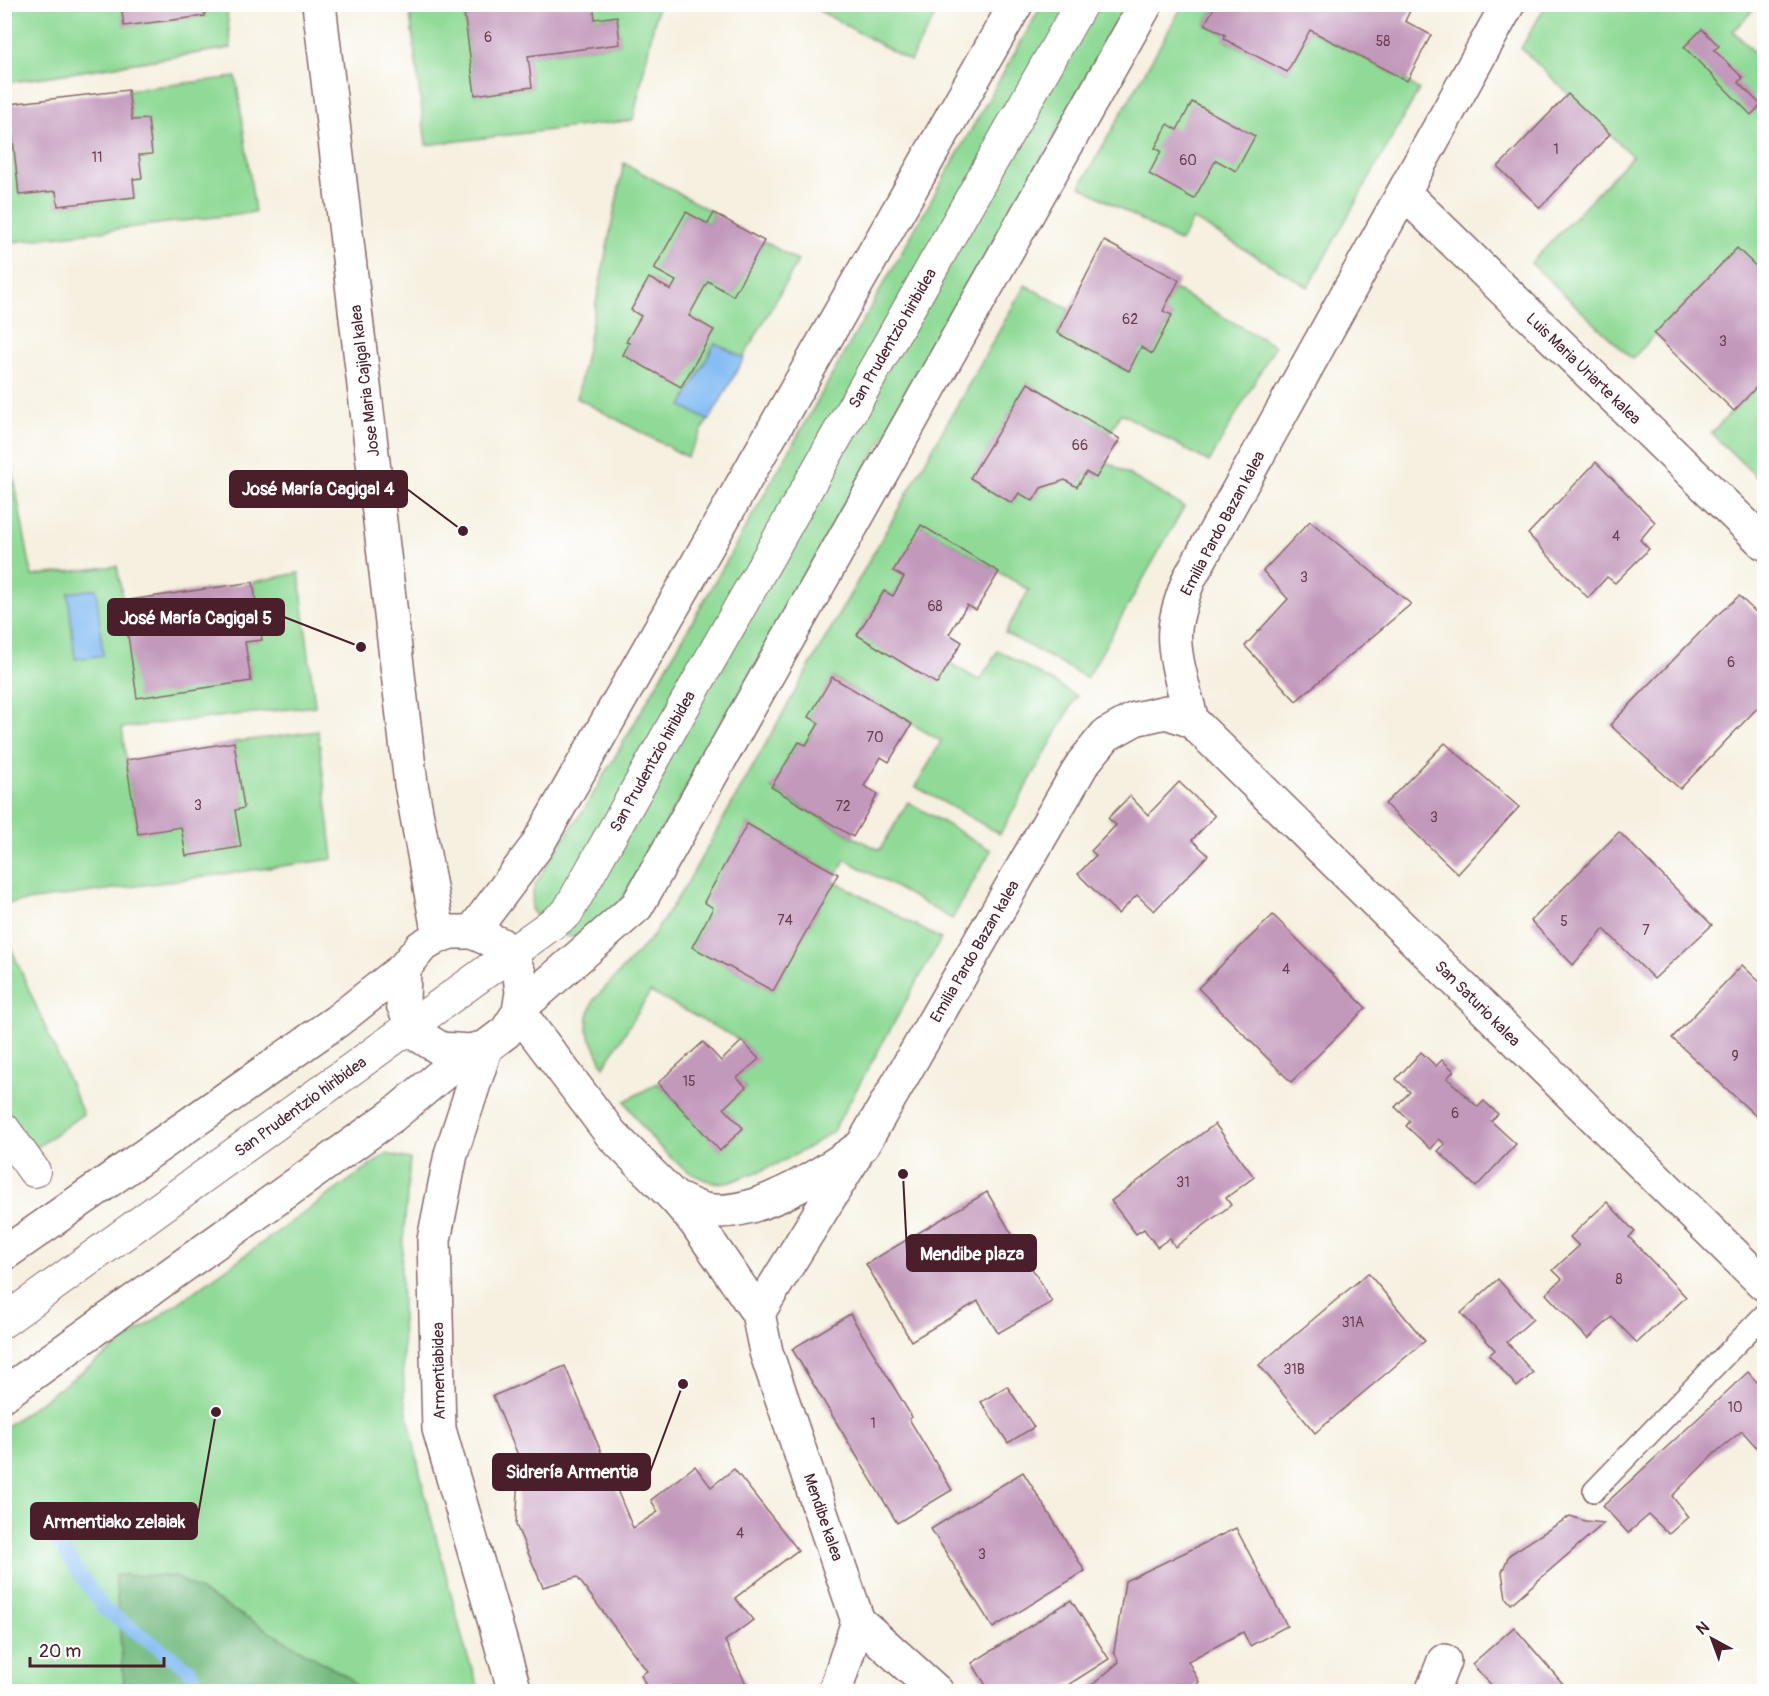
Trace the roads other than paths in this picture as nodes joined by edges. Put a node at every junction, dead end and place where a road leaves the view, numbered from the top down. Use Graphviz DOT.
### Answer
graph roads {
  1 [pos="319,4"];
  2 [pos="1016,4"];
  3 [pos="1081,4"];
  4 [pos="1146,4"];
  5 [pos="1508,4"];
  6 [pos="1404,193"];
  7 [pos="1764,543"];
  8 [pos="1192,721"];
  9 [pos="472,932"];
  10 [pos="439,936"];
  11 [pos="509,954"];
  12 [pos="404,968"];
  13 [pos="519,1010"];
  14 [pos="412,1025"];
  15 [pos="478,1049"];
  16 [pos="4,1129"];
  17 [pos="862,1146"];
  18 [pos="34,1171"];
  19 [pos="675,1198"];
  20 [pos="4,1254"];
  21 [pos="1764,1284"];
  22 [pos="758,1313"];
  23 [pos="1764,1316"];
  24 [pos="4,1321"];
  25 [pos="4,1394"];
  26 [pos="1594,1491"];
  27 [pos="858,1621"];
  28 [pos="1444,1661"];
  29 [pos="515,1692"];
  30 [pos="835,1692"];
  31 [pos="937,1692"];
  32 [pos="1432,1692"];
  1 -- 10 [label="street, Jose Maria Cajigal kalea"];
  2 -- 9 [label="street"];
  3 -- 11 [label="street, San Prudentzio hiribidea"];
  4 -- 13 [label="street"];
  5 -- 6 [label="street, Emilia Pardo Bazan kalea"];
  6 -- 7 [label="street, Luis Maria Uriarte kalea"];
  6 -- 8 [label="street, Emilia Pardo Bazan kalea"];
  8 -- 17 [label="street, Emilia Pardo Bazan kalea"];
  8 -- 21 [label="street, San Saturio kalea"];
  9 -- 10 [label="street"];
  9 -- 11 [label="street"];
  10 -- 12 [label="street"];
  11 -- 13 [label="street"];
  11 -- 14 [label="street, San Prudentzio hiribidea"];
  12 -- 14 [label="street"];
  12 -- 20 [label="street"];
  13 -- 15 [label="street"];
  13 -- 19 [label="street, Mendibe kalea"];
  14 -- 15 [label="street"];
  14 -- 24 [label="street, San Prudentzio hiribidea"];
  15 -- 25 [label="street"];
  15 -- 29 [label="street, Armentiabidea"];
  16 -- 18 [label="street"];
  17 -- 19 [label="street, Emilia Pardo Bazan kalea"];
  17 -- 22 [label="street"];
  19 -- 22 [label="street, Mendibe kalea"];
  22 -- 27 [label="street, Mendibe kalea"];
  23 -- 26 [label="lane"];
  27 -- 30 [label="street"];
  27 -- 31 [label="street, Mendibe kalea"];
  28 -- 32 [label="street"];
}
